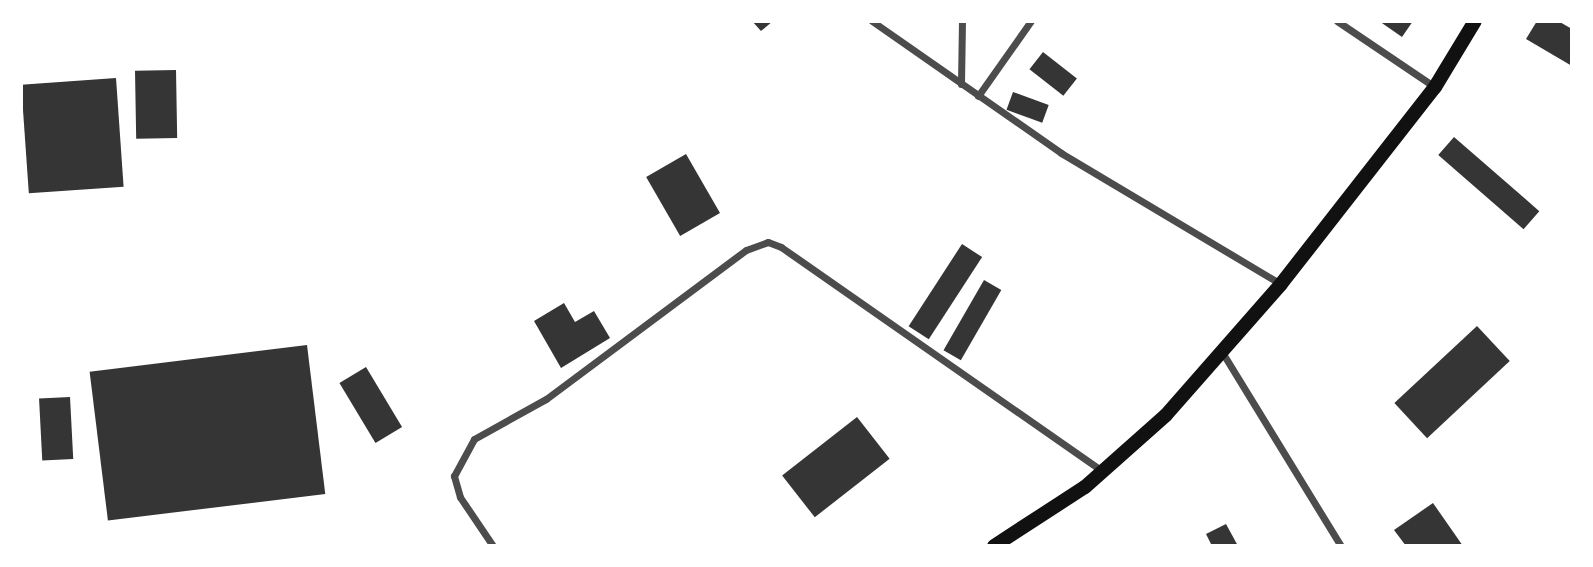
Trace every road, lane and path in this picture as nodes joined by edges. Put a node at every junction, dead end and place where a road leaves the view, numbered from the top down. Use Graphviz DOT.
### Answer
graph roads {
  1 [pos="872,21"];
  2 [pos="962,21"];
  3 [pos="1031,21"];
  4 [pos="1336,21"];
  5 [pos="1475,21"];
  6 [pos="961,84"];
  7 [pos="1435,87"];
  8 [pos="978,96"];
  9 [pos="1280,284"];
  10 [pos="1222,352"];
  11 [pos="1102,472"];
  12 [pos="493,546"];
  13 [pos="994,546"];
  14 [pos="1341,546"];
  1 -- 6 [label="street"];
  2 -- 6 [label="street"];
  3 -- 8 [label="street"];
  4 -- 7 [label="street"];
  5 -- 7 [label="main road"];
  6 -- 8 [label="street"];
  7 -- 9 [label="main road"];
  8 -- 9 [label="street"];
  9 -- 10 [label="main road"];
  10 -- 11 [label="main road"];
  10 -- 14 [label="street"];
  11 -- 12 [label="street"];
  11 -- 13 [label="main road"];
}
